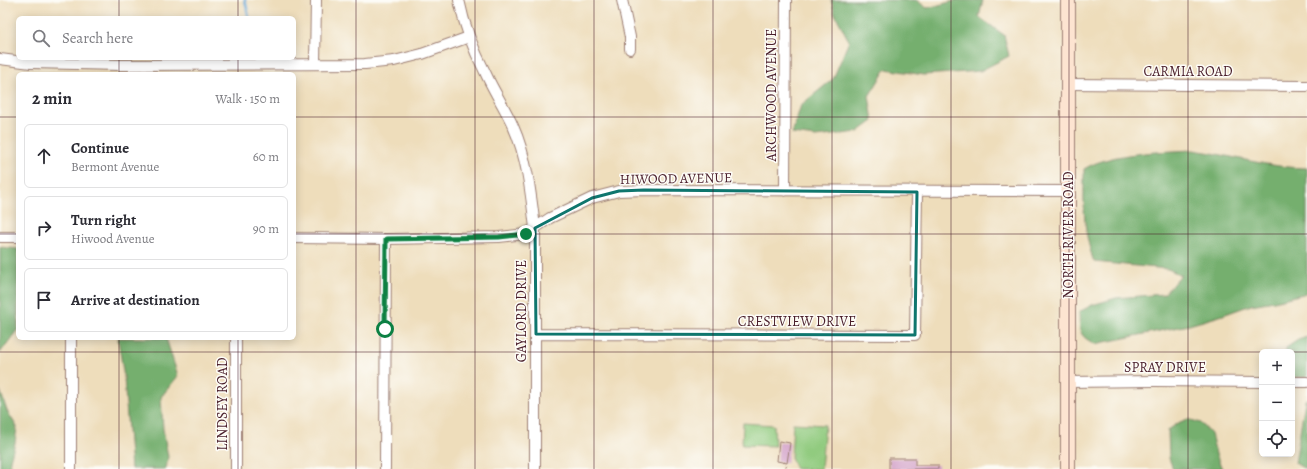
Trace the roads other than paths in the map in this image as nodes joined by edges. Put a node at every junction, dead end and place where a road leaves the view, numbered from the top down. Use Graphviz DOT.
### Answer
graph roads {
  1 [pos="316,0"];
  2 [pos="459,0"];
  3 [pos="622,0"];
  4 [pos="786,0"];
  5 [pos="1068,0"];
  6 [pos="469,37"];
  7 [pos="630,49"];
  8 [pos="0,59"];
  9 [pos="315,64"];
  10 [pos="121,70"];
  11 [pos="1068,84"];
  12 [pos="1307,86"];
  13 [pos="785,191"];
  14 [pos="1068,191"];
  15 [pos="917,192"];
  16 [pos="535,228"];
  17 [pos="0,237"];
  18 [pos="16,237"];
  19 [pos="296,238"];
  20 [pos="386,239"];
  21 [pos="536,334"];
  22 [pos="71,340"];
  23 [pos="236,340"];
  24 [pos="1068,382"];
  25 [pos="1259,382"];
  26 [pos="1295,382"];
  27 [pos="1307,382"];
  28 [pos="71,469"];
  29 [pos="236,469"];
  30 [pos="385,469"];
  31 [pos="535,469"];
  32 [pos="1068,469"];
  1 -- 9 [label="street"];
  2 -- 6 [label="street, GAYLORD DRIVE"];
  3 -- 7 [label="street"];
  4 -- 13 [label="street, ARCHWOOD AVENUE"];
  5 -- 11 [label="street, NORTH RIVER ROAD"];
  6 -- 9 [label="street"];
  6 -- 16 [label="street, GAYLORD DRIVE"];
  8 -- 10 [label="street"];
  9 -- 10 [label="street"];
  11 -- 12 [label="street, CARMIA ROAD"];
  11 -- 14 [label="street, NORTH RIVER ROAD"];
  13 -- 15 [label="street, HIWOOD AVENUE"];
  13 -- 16 [label="street, HIWOOD AVENUE"];
  14 -- 15 [label="street, HIWOOD AVENUE"];
  14 -- 24 [label="street, NORTH RIVER ROAD"];
  15 -- 21 [label="street, CRESTVIEW DRIVE"];
  16 -- 20 [label="street, HIWOOD AVENUE"];
  16 -- 21 [label="street, GAYLORD DRIVE"];
  17 -- 18 [label="street"];
  19 -- 20 [label="street, HIWOOD AVENUE"];
  20 -- 30 [label="street"];
  21 -- 31 [label="street, GAYLORD DRIVE"];
  22 -- 28 [label="street"];
  23 -- 29 [label="street, LINDSEY ROAD"];
  24 -- 25 [label="street, SPRAY DRIVE"];
  24 -- 32 [label="street, NORTH RIVER ROAD"];
  26 -- 27 [label="street"];
}
